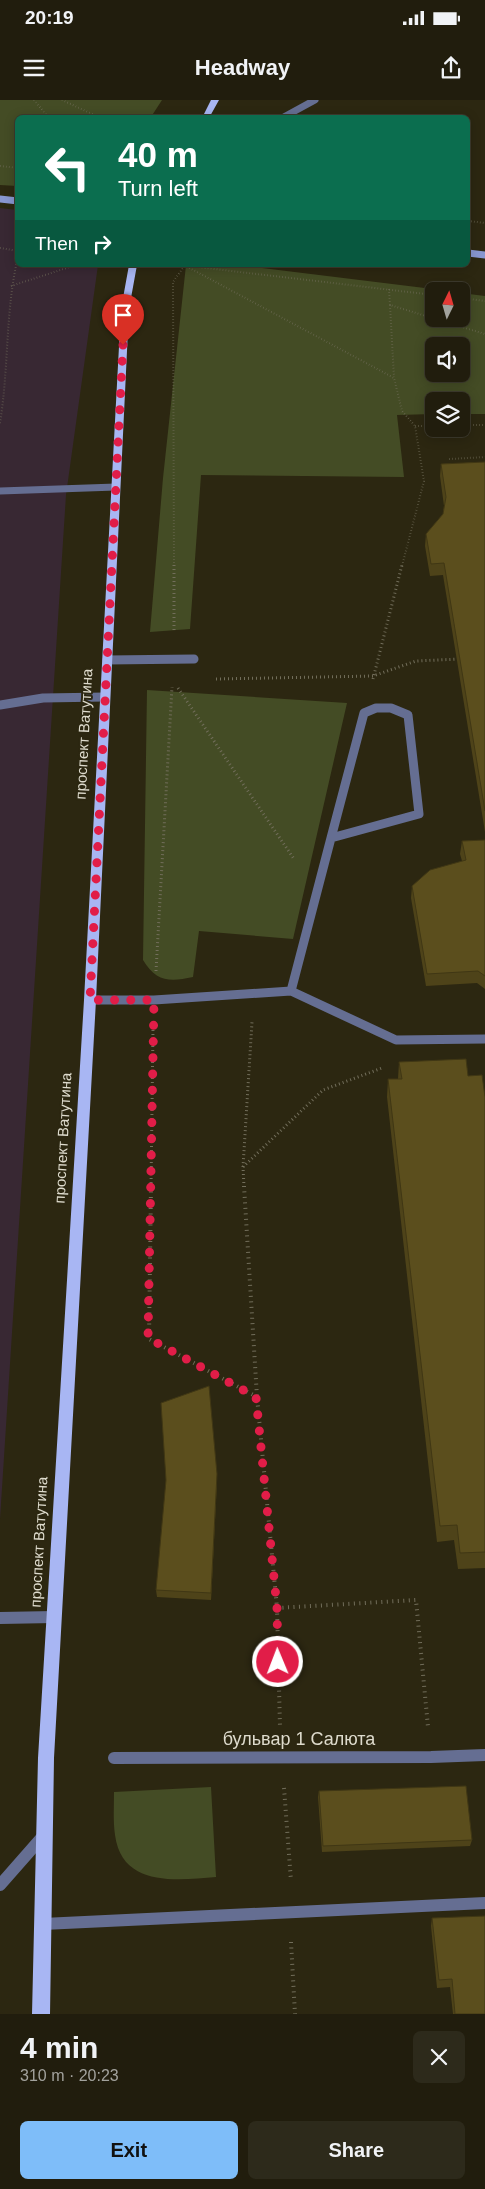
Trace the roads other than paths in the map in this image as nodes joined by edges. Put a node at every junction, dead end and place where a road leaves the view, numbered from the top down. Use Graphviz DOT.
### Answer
graph roads {
  1 [pos="215,100"];
  2 [pos="316,100"];
  3 [pos="207,115"];
  4 [pos="288,115"];
  5 [pos="0,199"];
  6 [pos="15,200"];
  7 [pos="470,252"];
  8 [pos="485,255"];
  9 [pos="133,267"];
  10 [pos="116,488"];
  11 [pos="0,492"];
  12 [pos="194,659"];
  13 [pos="107,660"];
  14 [pos="105,697"];
  15 [pos="0,704"];
  16 [pos="331,838"];
  17 [pos="291,991"];
  18 [pos="90,1000"];
  19 [pos="485,1038"];
  20 [pos="54,1617"];
  21 [pos="0,1618"];
  22 [pos="485,1755"];
  23 [pos="114,1758"];
  24 [pos="45,1834"];
  25 [pos="0,1885"];
  26 [pos="485,1903"];
  27 [pos="43,1924"];
  28 [pos="41,2014"];
  1 -- 3 [label="main road"];
  2 -- 4 [label="street"];
  5 -- 6 [label="main road"];
  7 -- 8 [label="main road"];
  9 -- 10 [label="main road, проспект Ватутина"];
  10 -- 11 [label="street"];
  10 -- 13 [label="main road, проспект Ватутина"];
  12 -- 13 [label="street"];
  13 -- 14 [label="main road, проспект Ватутина"];
  14 -- 15 [label="street"];
  14 -- 18 [label="main road, проспект Ватутина"];
  16 -- 16 [label="street"];
  16 -- 17 [label="street"];
  17 -- 18 [label="street"];
  17 -- 19 [label="street"];
  18 -- 20 [label="main road, проспект Ватутина"];
  20 -- 21 [label="street"];
  20 -- 24 [label="main road, проспект Ватутина"];
  22 -- 23 [label="street, бульвар 1 Салюта"];
  24 -- 25 [label="street"];
  24 -- 27 [label="main road, проспект Ватутина"];
  26 -- 27 [label="street"];
  27 -- 28 [label="main road, проспект Ватутина"];
}
